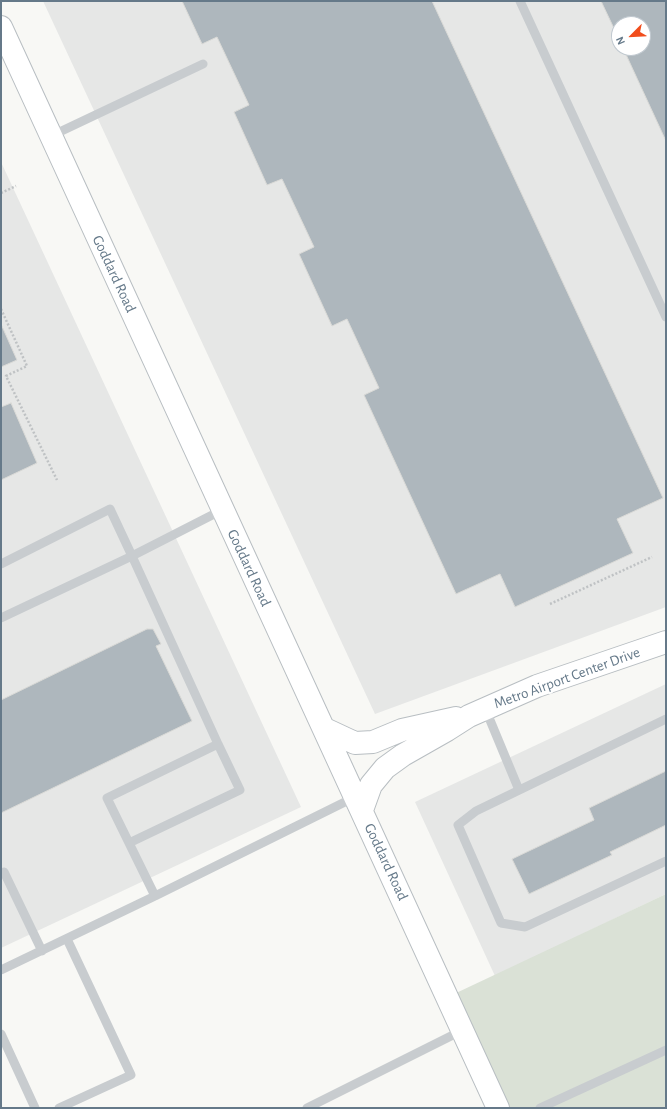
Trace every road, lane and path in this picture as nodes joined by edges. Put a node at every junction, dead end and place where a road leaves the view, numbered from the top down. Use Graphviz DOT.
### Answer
graph roads {
  1 [pos="520,1"];
  2 [pos="1,27"];
  3 [pos="203,64"];
  4 [pos="51,136"];
  5 [pos="16,186"];
  6 [pos="1,193"];
  7 [pos="1,309"];
  8 [pos="666,317"];
  9 [pos="57,480"];
  10 [pos="222,510"];
  11 [pos="132,556"];
  12 [pos="652,557"];
  13 [pos="1,564"];
  14 [pos="550,604"];
  15 [pos="1,618"];
  16 [pos="666,642"];
  17 [pos="477,712"];
  18 [pos="666,718"];
  19 [pos="325,729"];
  20 [pos="218,744"];
  21 [pos="519,790"];
  22 [pos="359,803"];
  23 [pos="129,843"];
  24 [pos="666,861"];
  25 [pos="1,873"];
  26 [pos="154,896"];
  27 [pos="67,938"];
  28 [pos="42,950"];
  29 [pos="1,970"];
  30 [pos="463,1030"];
  31 [pos="2,1034"];
  32 [pos="666,1050"];
  33 [pos="318,1106"];
  34 [pos="36,1108"];
  35 [pos="59,1108"];
  36 [pos="307,1108"];
  37 [pos="498,1108"];
  38 [pos="540,1108"];
  1 -- 8 [label="lane"];
  2 -- 4 [label="main road, Goddard Road"];
  3 -- 4 [label="lane"];
  4 -- 10 [label="main road, Goddard Road"];
  5 -- 6 [label="path"];
  7 -- 9 [label="path"];
  10 -- 11 [label="lane"];
  10 -- 19 [label="main road, Goddard Road"];
  11 -- 13 [label="lane"];
  11 -- 15 [label="lane"];
  11 -- 20 [label="lane"];
  12 -- 14 [label="path"];
  16 -- 17 [label="main road, Metro Airport Center Drive"];
  17 -- 19 [label="main road, Metro Airport Center Drive"];
  17 -- 21 [label="lane"];
  17 -- 22 [label="main road, Metro Airport Center Drive"];
  18 -- 21 [label="lane"];
  19 -- 22 [label="main road, Goddard Road"];
  20 -- 23 [label="lane"];
  20 -- 23 [label="lane"];
  21 -- 24 [label="lane"];
  22 -- 26 [label="lane"];
  22 -- 30 [label="main road, Goddard Road"];
  23 -- 26 [label="lane"];
  25 -- 28 [label="lane"];
  26 -- 27 [label="lane"];
  27 -- 28 [label="lane"];
  27 -- 35 [label="lane"];
  28 -- 29 [label="lane"];
  30 -- 33 [label="lane"];
  30 -- 37 [label="main road, Goddard Road"];
  31 -- 34 [label="lane"];
  32 -- 38 [label="lane"];
  33 -- 36 [label="lane"];
}
